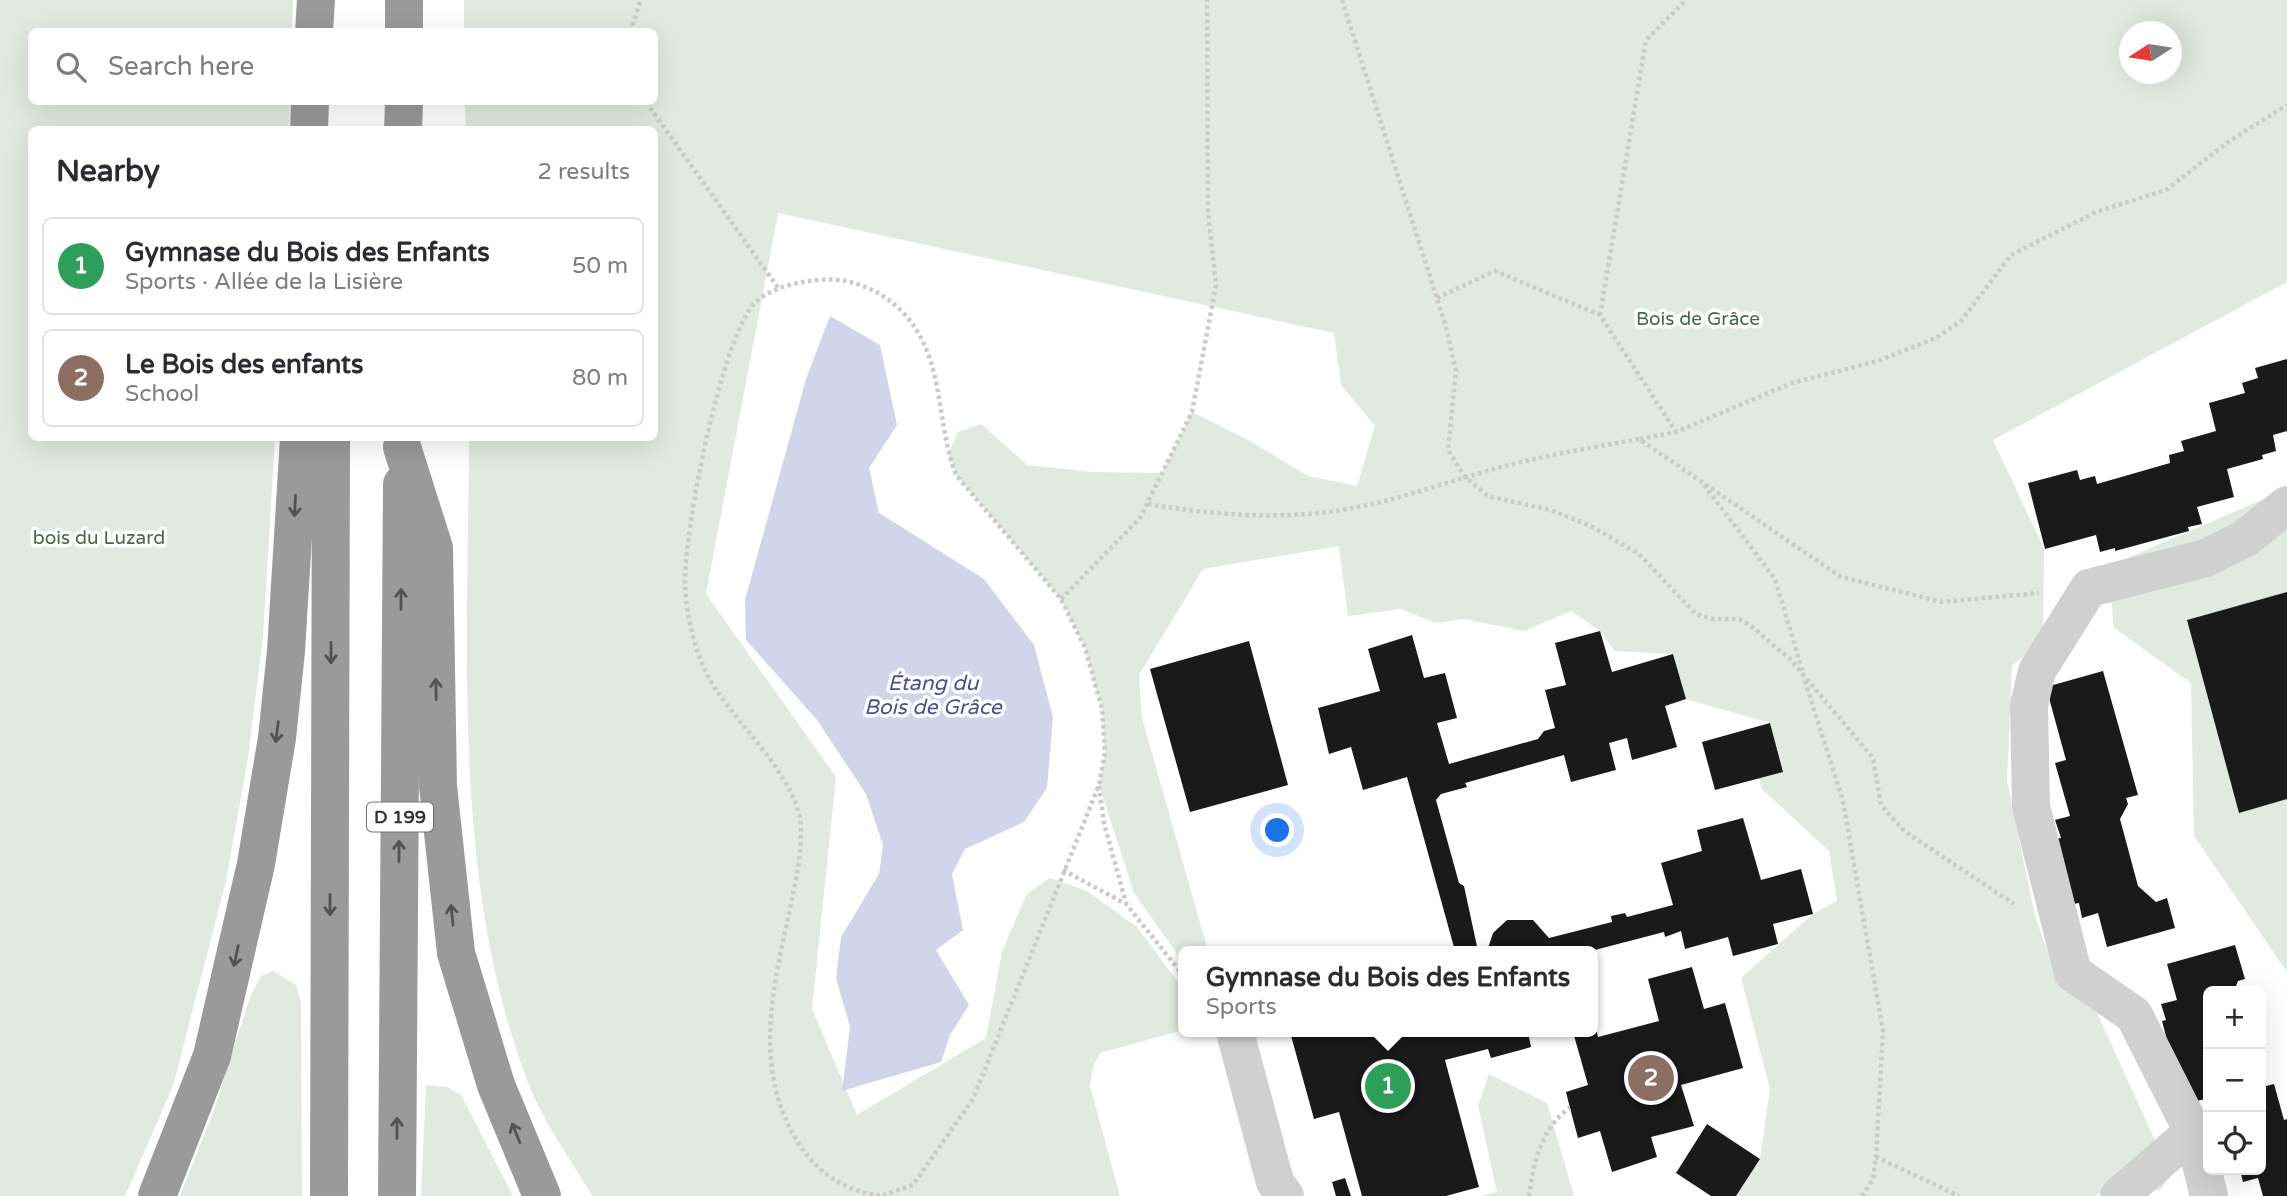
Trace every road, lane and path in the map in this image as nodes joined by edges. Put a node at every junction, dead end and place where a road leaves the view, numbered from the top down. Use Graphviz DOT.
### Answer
graph roads {
  1 [pos="316,0"];
  2 [pos="333,0"];
  3 [pos="404,0"];
  4 [pos="641,0"];
  5 [pos="1208,0"];
  6 [pos="1342,0"];
  7 [pos="1686,0"];
  8 [pos="314,28"];
  9 [pos="332,28"];
  10 [pos="404,28"];
  11 [pos="631,28"];
  12 [pos="310,105"];
  13 [pos="332,105"];
  14 [pos="404,105"];
  15 [pos="648,105"];
  16 [pos="2287,105"];
  17 [pos="309,126"];
  18 [pos="332,126"];
  19 [pos="403,126"];
  20 [pos="779,289"];
  21 [pos="1437,298"];
  22 [pos="1600,316"];
  23 [pos="1676,432"];
  24 [pos="1639,439"];
  25 [pos="299,441"];
  26 [pos="331,441"];
  27 [pos="402,442"];
  28 [pos="1465,477"];
  29 [pos="1701,482"];
  30 [pos="1148,504"];
  31 [pos="2287,505"];
  32 [pos="2089,588"];
  33 [pos="1061,599"];
  34 [pos="1804,676"];
  35 [pos="1099,785"];
  36 [pos="1063,870"];
  37 [pos="1126,904"];
  38 [pos="2056,907"];
  39 [pos="1178,969"];
  40 [pos="1236,1037"];
  41 [pos="1570,1108"];
  42 [pos="2193,1132"];
  43 [pos="1876,1157"];
  44 [pos="157,1196"];
  45 [pos="329,1196"];
  46 [pos="397,1196"];
  47 [pos="542,1196"];
  48 [pos="880,1196"];
  49 [pos="1285,1196"];
  50 [pos="1529,1196"];
  51 [pos="1862,1196"];
  52 [pos="1959,1196"];
  53 [pos="2119,1196"];
  54 [pos="2209,1196"];
  1 -- 8 [label="highway"];
  2 -- 9 [label="highway"];
  3 -- 10 [label="highway"];
  4 -- 11 [label="path"];
  5 -- 30 [label="path"];
  6 -- 21 [label="path"];
  7 -- 22 [label="path"];
  12 -- 17 [label="highway"];
  13 -- 18 [label="highway"];
  14 -- 19 [label="highway"];
  15 -- 20 [label="path"];
  16 -- 23 [label="path"];
  20 -- 33 [label="path"];
  20 -- 48 [label="path"];
  21 -- 22 [label="path"];
  21 -- 28 [label="path"];
  22 -- 23 [label="path"];
  23 -- 24 [label="path"];
  24 -- 28 [label="path"];
  24 -- 29 [label="path"];
  25 -- 44 [label="highway, one-way"];
  26 -- 45 [label="highway, one-way"];
  46 -- 27 [label="highway, D 199, one-way"];
  47 -- 27 [label="highway, one-way"];
  28 -- 30 [label="path"];
  28 -- 34 [label="path"];
  29 -- 32 [label="path"];
  29 -- 34 [label="path"];
  30 -- 33 [label="path"];
  31 -- 32 [label="street"];
  32 -- 38 [label="street"];
  33 -- 35 [label="path"];
  34 -- 38 [label="path"];
  34 -- 43 [label="path"];
  35 -- 36 [label="path"];
  35 -- 37 [label="path"];
  36 -- 37 [label="path"];
  36 -- 48 [label="path"];
  37 -- 39 [label="path"];
  38 -- 42 [label="street"];
  40 -- 49 [label="street"];
  41 -- 50 [label="path"];
  42 -- 53 [label="street"];
  42 -- 54 [label="street"];
  43 -- 51 [label="path"];
  43 -- 52 [label="path"];
}
